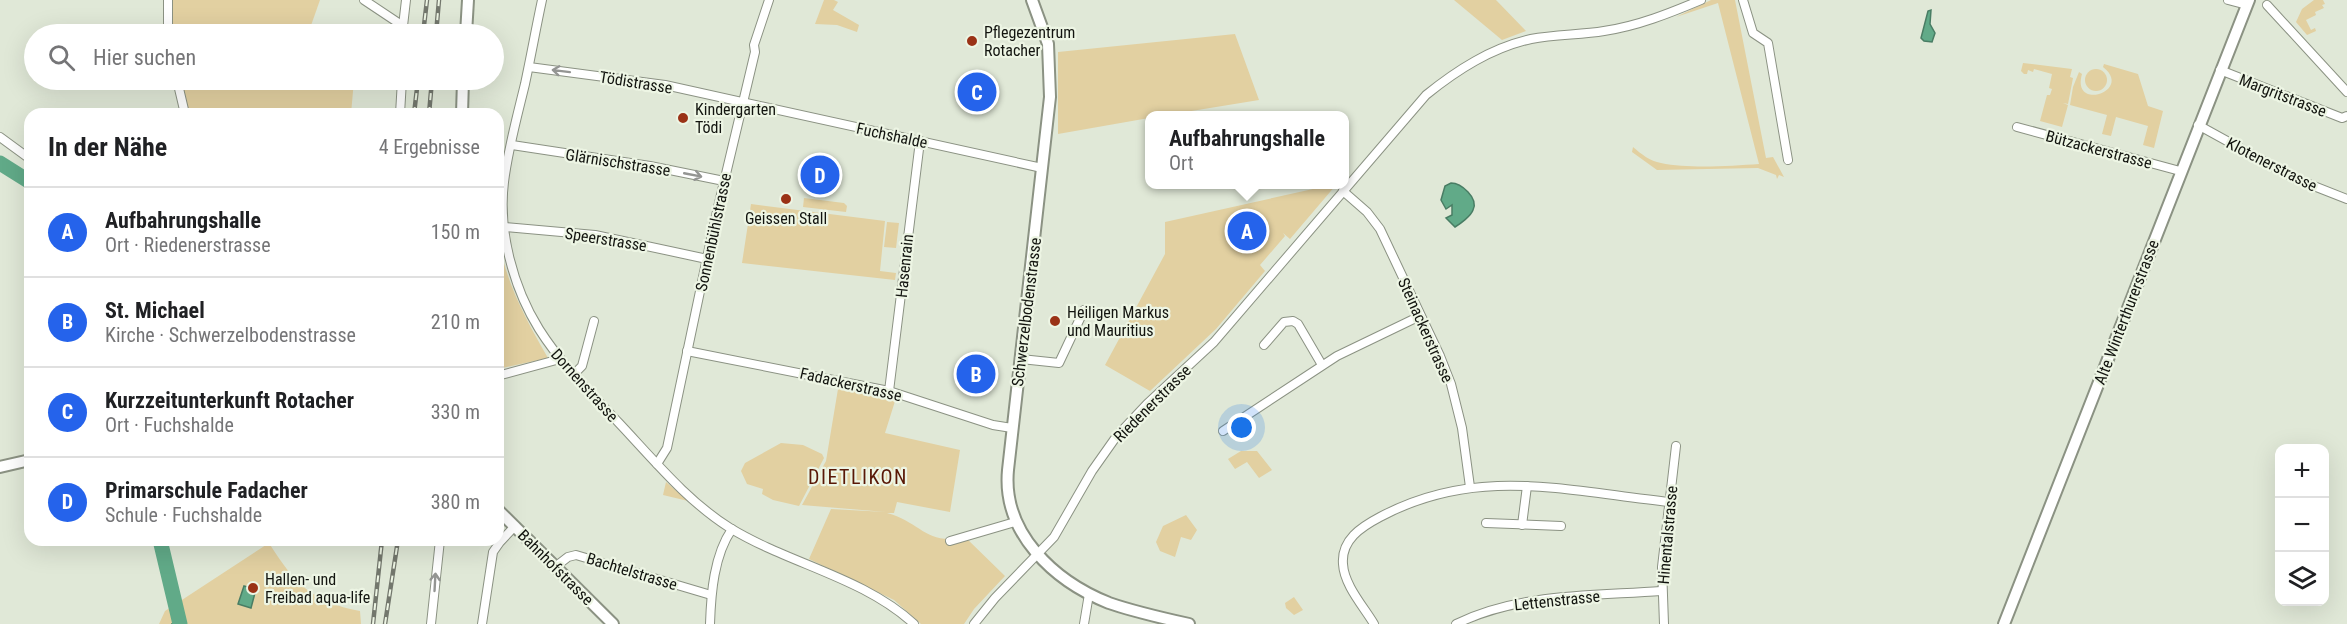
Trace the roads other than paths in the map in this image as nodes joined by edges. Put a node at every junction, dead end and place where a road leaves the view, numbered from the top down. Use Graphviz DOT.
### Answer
graph roads {
  1 [pos="168,0"];
  2 [pos="364,0"];
  3 [pos="406,0"];
  4 [pos="468,0"];
  5 [pos="542,0"];
  6 [pos="769,0"];
  7 [pos="1032,0"];
  8 [pos="1701,0"];
  9 [pos="1743,0"];
  10 [pos="2228,0"];
  11 [pos="2248,3"];
  12 [pos="2267,5"];
  13 [pos="168,24"];
  14 [pos="400,24"];
  15 [pos="403,24"];
  16 [pos="467,24"];
  17 [pos="529,67"];
  18 [pos="2220,70"];
  19 [pos="179,90"];
  20 [pos="401,90"];
  21 [pos="463,90"];
  22 [pos="2347,92"];
  23 [pos="743,102"];
  24 [pos="184,108"];
  25 [pos="400,108"];
  26 [pos="462,108"];
  27 [pos="2347,116"];
  28 [pos="2199,125"];
  29 [pos="2017,127"];
  30 [pos="0,138"];
  31 [pos="920,141"];
  32 [pos="512,145"];
  33 [pos="24,155"];
  34 [pos="1788,160"];
  35 [pos="1042,168"];
  36 [pos="2180,171"];
  37 [pos="724,181"];
  38 [pos="1349,184"];
  39 [pos="1343,191"];
  40 [pos="2347,199"];
  41 [pos="505,227"];
  42 [pos="707,259"];
  43 [pos="1084,310"];
  44 [pos="1420,316"];
  45 [pos="594,321"];
  46 [pos="1264,345"];
  47 [pos="687,351"];
  48 [pos="560,358"];
  49 [pos="1020,359"];
  50 [pos="1322,365"];
  51 [pos="504,374"];
  52 [pos="574,374"];
  53 [pos="889,391"];
  54 [pos="1012,428"];
  55 [pos="1223,431"];
  56 [pos="1676,446"];
  57 [pos="24,461"];
  58 [pos="657,464"];
  59 [pos="0,467"];
  60 [pos="1527,486"];
  61 [pos="1470,487"];
  62 [pos="1669,502"];
  63 [pos="504,516"];
  64 [pos="1015,522"];
  65 [pos="1486,524"];
  66 [pos="1522,525"];
  67 [pos="515,526"];
  68 [pos="1562,526"];
  69 [pos="732,529"];
  70 [pos="504,538"];
  71 [pos="950,541"];
  72 [pos="439,546"];
  73 [pos="497,546"];
  74 [pos="1038,555"];
  75 [pos="555,567"];
  76 [pos="1661,591"];
  77 [pos="1089,594"];
  78 [pos="711,595"];
  79 [pos="431,624"];
  80 [pos="482,624"];
  81 [pos="613,624"];
  82 [pos="710,624"];
  83 [pos="914,624"];
  84 [pos="974,624"];
  85 [pos="1084,624"];
  86 [pos="1189,624"];
  87 [pos="1374,624"];
  88 [pos="1456,624"];
  89 [pos="1664,624"];
  90 [pos="2004,624"];
  1 -- 13 [label="street"];
  2 -- 14 [label="street"];
  3 -- 15 [label="street"];
  4 -- 16 [label="street"];
  5 -- 17 [label="street, Dornenstrasse"];
  6 -- 23 [label="street, Sonnenbühlstrasse"];
  7 -- 35 [label="street, Schwerzelbodenstrasse"];
  8 -- 38 [label="street, Riedenerstrasse"];
  9 -- 34 [label="street"];
  10 -- 11 [label="street"];
  11 -- 18 [label="street, Alte Winterthurerstrasse"];
  12 -- 22 [label="street, Margritstrasse"];
  23 -- 17 [label="street, Tödistrasse, one-way"];
  17 -- 32 [label="street, Dornenstrasse"];
  18 -- 27 [label="street, Margritstrasse"];
  18 -- 28 [label="street, Alte Winterthurerstrasse"];
  19 -- 24 [label="street"];
  20 -- 25 [label="street"];
  21 -- 26 [label="street"];
  23 -- 31 [label="street, Fuchshalde"];
  23 -- 37 [label="street, Sonnenbühlstrasse"];
  28 -- 36 [label="street, Alte Winterthurerstrasse"];
  28 -- 40 [label="street, Klotenerstrasse"];
  29 -- 36 [label="street, Bützackerstrasse"];
  30 -- 33 [label="street"];
  31 -- 35 [label="street, Fuchshalde"];
  31 -- 53 [label="street, Hasenrain"];
  32 -- 37 [label="street, Glärnischstrasse, one-way"];
  32 -- 41 [label="street, Dornenstrasse"];
  35 -- 49 [label="street, Schwerzelbodenstrasse"];
  36 -- 90 [label="street, Alte Winterthurerstrasse"];
  37 -- 42 [label="street, Sonnenbühlstrasse"];
  39 -- 44 [label="street, Steinackerstrasse"];
  39 -- 74 [label="street, Riedenerstrasse"];
  41 -- 42 [label="street, Speerstrasse"];
  41 -- 48 [label="street, Dornenstrasse"];
  42 -- 47 [label="street, Sonnenbühlstrasse"];
  43 -- 49 [label="street"];
  44 -- 50 [label="street"];
  44 -- 61 [label="street, Steinackerstrasse"];
  45 -- 52 [label="street"];
  46 -- 50 [label="street"];
  47 -- 53 [label="street, Fadackerstrasse"];
  47 -- 58 [label="street, Sonnenbühlstrasse"];
  48 -- 51 [label="street"];
  48 -- 52 [label="street, Dornenstrasse"];
  49 -- 54 [label="street, Schwerzelbodenstrasse"];
  50 -- 55 [label="street"];
  52 -- 58 [label="street, Dornenstrasse"];
  53 -- 54 [label="street, Fadackerstrasse"];
  54 -- 64 [label="street, Schwerzelbodenstrasse"];
  56 -- 62 [label="street, Hinentalstrasse"];
  57 -- 59 [label="street"];
  58 -- 69 [label="street, Dornenstrasse"];
  60 -- 61 [label="street"];
  60 -- 62 [label="street"];
  60 -- 66 [label="street"];
  61 -- 87 [label="street"];
  62 -- 76 [label="street, Hinentalstrasse"];
  63 -- 67 [label="street, Bahnhofstrasse"];
  64 -- 71 [label="street"];
  64 -- 74 [label="street, Schwerzelbodenstrasse"];
  65 -- 66 [label="street"];
  66 -- 68 [label="street"];
  67 -- 70 [label="street"];
  67 -- 75 [label="street, Bahnhofstrasse"];
  69 -- 78 [label="street"];
  69 -- 83 [label="street, Dornenstrasse"];
  79 -- 72 [label="street, one-way"];
  73 -- 80 [label="street"];
  74 -- 77 [label="street, Schwerzelbodenstrasse"];
  74 -- 84 [label="street, Riedenerstrasse"];
  75 -- 78 [label="street, Bachtelstrasse"];
  75 -- 81 [label="street, Bahnhofstrasse"];
  76 -- 88 [label="street, Lettenstrasse"];
  76 -- 89 [label="street, Hinentalstrasse"];
  77 -- 85 [label="street"];
  77 -- 86 [label="street, Schwerzelbodenstrasse"];
  78 -- 82 [label="street"];
}
